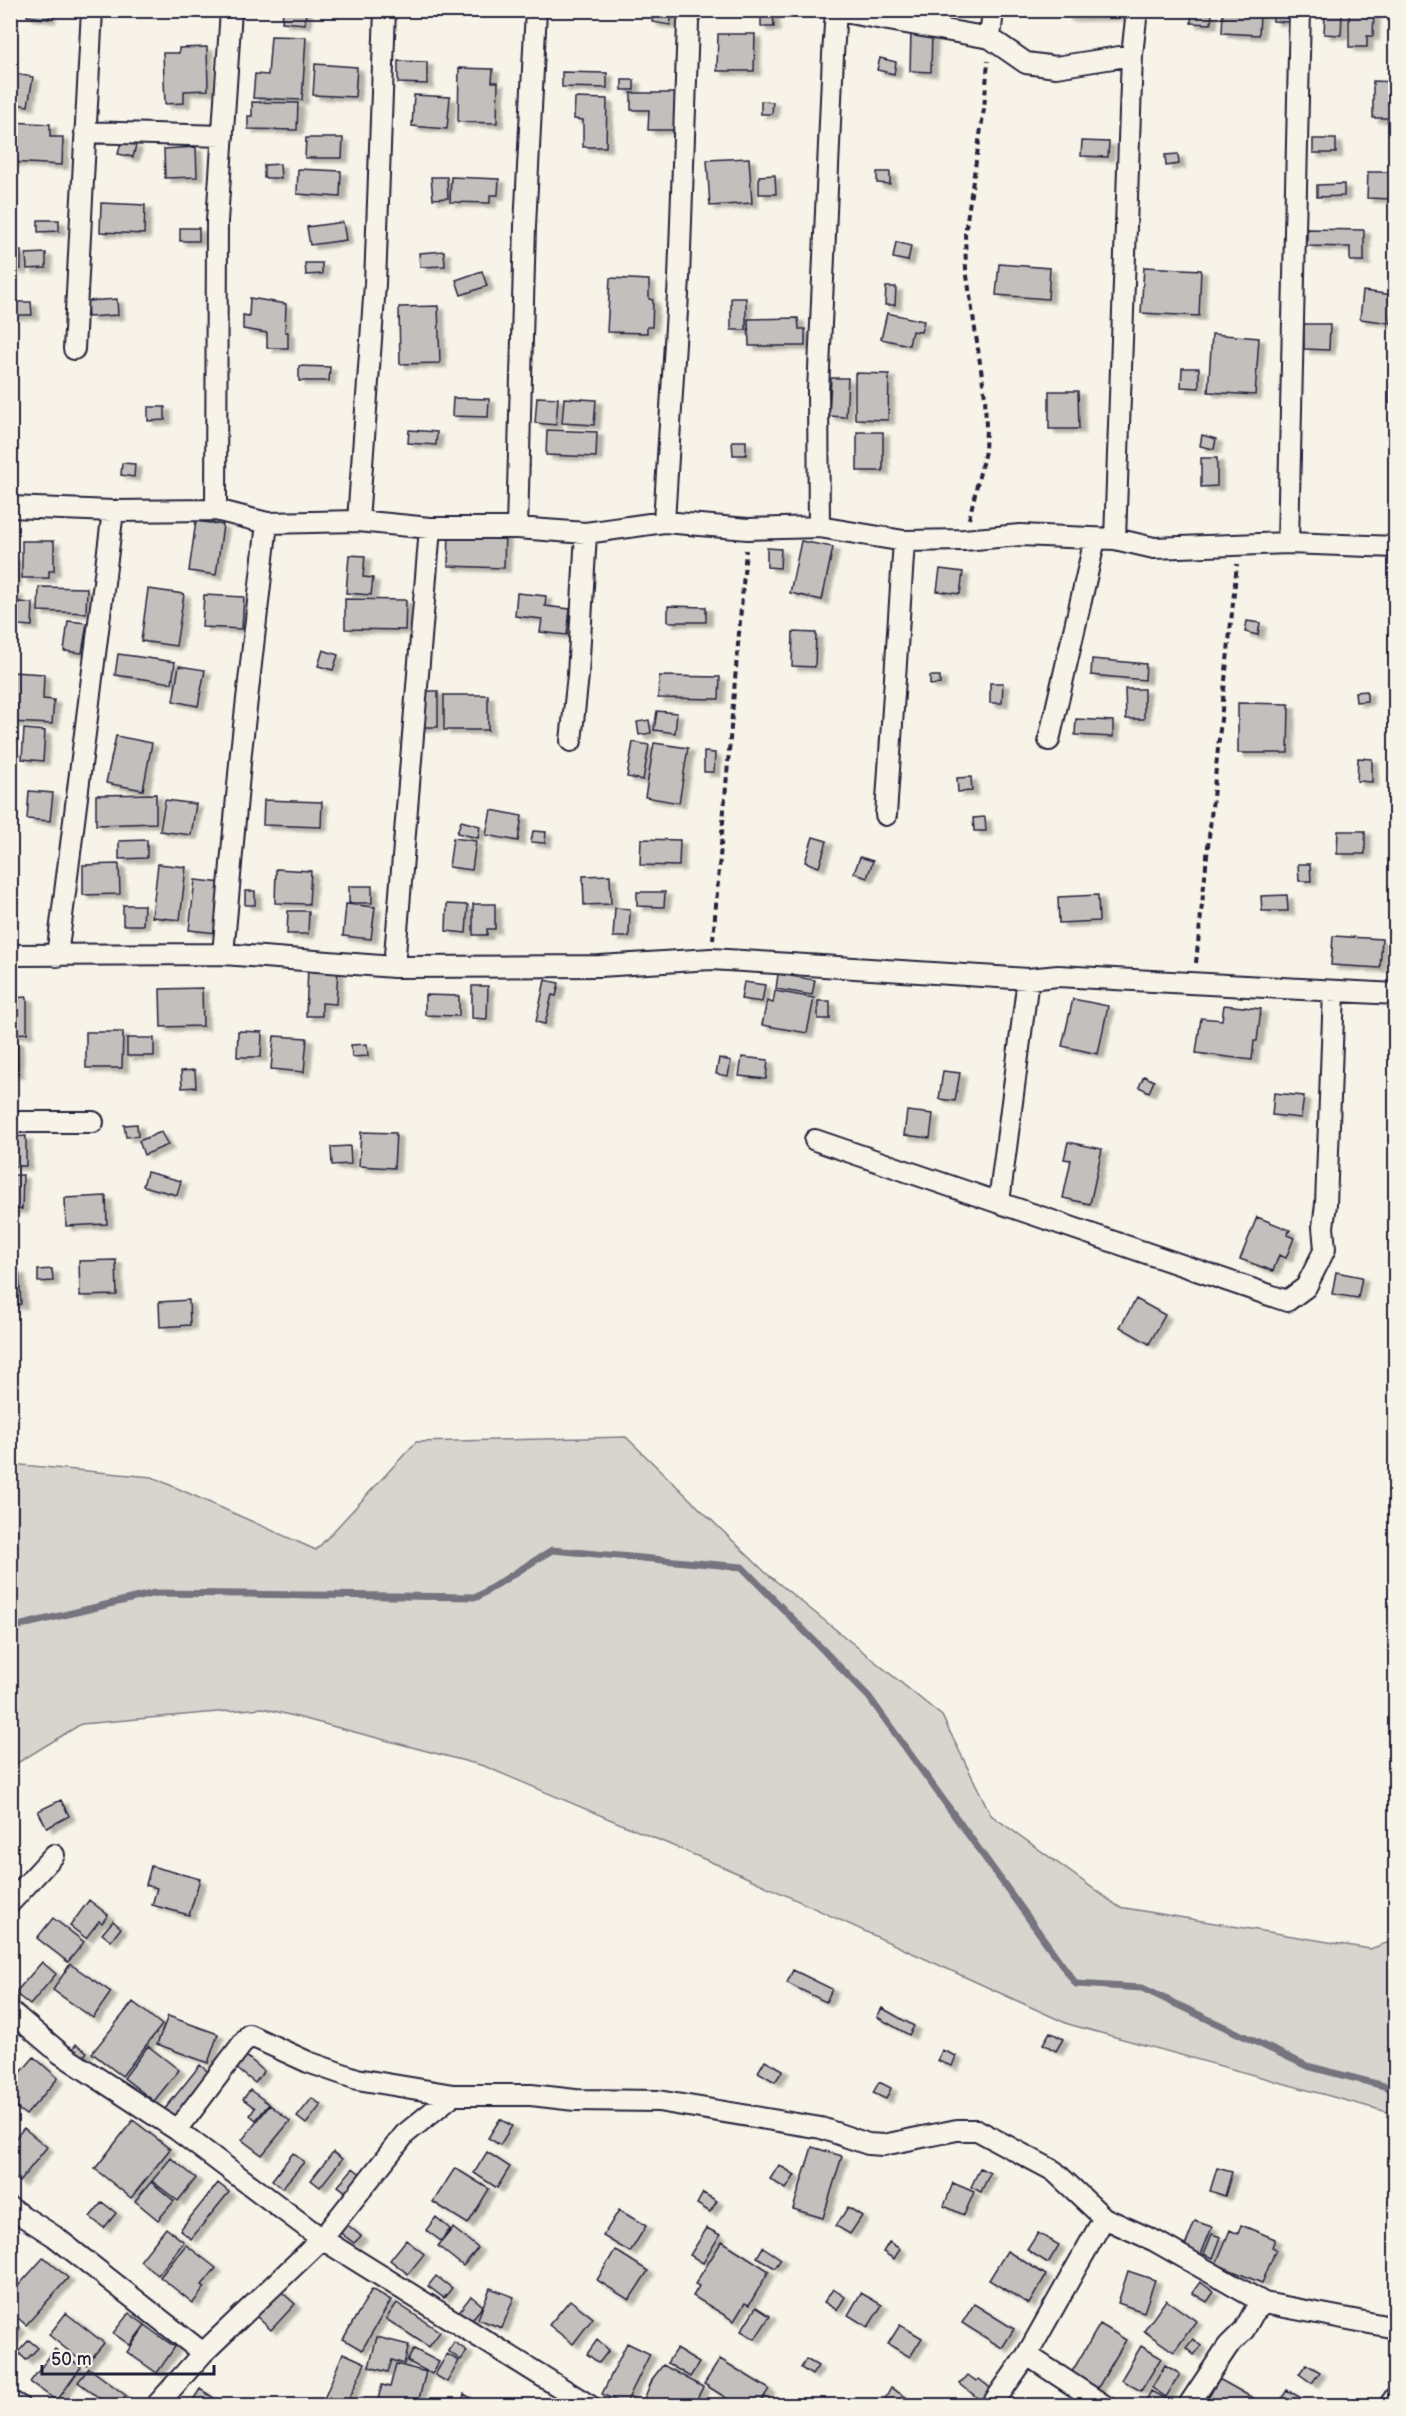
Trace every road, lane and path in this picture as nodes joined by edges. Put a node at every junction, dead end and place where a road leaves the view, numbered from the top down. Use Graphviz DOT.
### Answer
graph roads {
  1 [pos="93,10"];
  2 [pos="231,10"];
  3 [pos="385,10"];
  4 [pos="536,10"];
  5 [pos="691,10"];
  6 [pos="993,10"];
  7 [pos="1137,10"];
  8 [pos="1300,10"];
  9 [pos="835,11"];
  10 [pos="990,38"];
  11 [pos="1132,56"];
  12 [pos="85,132"];
  13 [pos="223,136"];
  14 [pos="74,349"];
  15 [pos="10,507"];
  16 [pos="216,510"];
  17 [pos="113,511"];
  18 [pos="358,520"];
  19 [pos="664,522"];
  20 [pos="267,523"];
  21 [pos="819,527"];
  22 [pos="430,528"];
  23 [pos="517,528"];
  24 [pos="748,529"];
  25 [pos="586,534"];
  26 [pos="1105,539"];
  27 [pos="904,540"];
  28 [pos="964,540"];
  29 [pos="1288,543"];
  30 [pos="1238,546"];
  31 [pos="1395,547"];
  32 [pos="1049,740"];
  33 [pos="571,741"];
  34 [pos="886,815"];
  35 [pos="223,954"];
  36 [pos="10,955"];
  37 [pos="57,956"];
  38 [pos="711,959"];
  39 [pos="394,967"];
  40 [pos="1028,979"];
  41 [pos="1194,984"];
  42 [pos="1334,991"];
  43 [pos="1395,994"];
  44 [pos="10,1122"];
  45 [pos="93,1122"];
  46 [pos="815,1140"];
  47 [pos="999,1202"];
  48 [pos="54,1855"];
  49 [pos="10,1903"];
  50 [pos="10,2011"];
  51 [pos="453,2095"];
  52 [pos="177,2130"];
  53 [pos="10,2208"];
  54 [pos="1104,2218"];
  55 [pos="322,2239"];
  56 [pos="1264,2303"];
  57 [pos="1395,2328"];
  58 [pos="203,2353"];
  59 [pos="1027,2355"];
  60 [pos="1395,2396"];
  61 [pos="10,2401"];
  62 [pos="19,2406"];
  63 [pos="156,2406"];
  64 [pos="590,2406"];
  65 [pos="990,2406"];
  66 [pos="1106,2406"];
  67 [pos="1188,2406"];
  68 [pos="1389,2406"];
  1 -- 12 [label="street"];
  2 -- 13 [label="street"];
  3 -- 18 [label="street"];
  4 -- 23 [label="street"];
  5 -- 19 [label="street"];
  6 -- 10 [label="street"];
  7 -- 11 [label="street"];
  8 -- 29 [label="street"];
  9 -- 10 [label="street"];
  9 -- 21 [label="street"];
  10 -- 11 [label="street"];
  10 -- 28 [label="path"];
  11 -- 26 [label="street"];
  12 -- 13 [label="street"];
  12 -- 14 [label="street"];
  13 -- 16 [label="street"];
  15 -- 17 [label="street"];
  16 -- 17 [label="street"];
  16 -- 20 [label="street"];
  17 -- 37 [label="street"];
  18 -- 20 [label="street"];
  18 -- 22 [label="street"];
  19 -- 24 [label="street"];
  19 -- 25 [label="street"];
  20 -- 35 [label="street"];
  21 -- 24 [label="street"];
  21 -- 27 [label="street"];
  22 -- 23 [label="street"];
  22 -- 39 [label="street"];
  23 -- 25 [label="street"];
  24 -- 38 [label="path"];
  25 -- 33 [label="street"];
  26 -- 28 [label="street"];
  26 -- 30 [label="street"];
  26 -- 32 [label="street"];
  27 -- 28 [label="street"];
  27 -- 34 [label="street"];
  29 -- 30 [label="street"];
  29 -- 31 [label="street"];
  30 -- 41 [label="path"];
  35 -- 37 [label="street"];
  35 -- 39 [label="street"];
  36 -- 37 [label="street"];
  38 -- 39 [label="street"];
  38 -- 40 [label="street"];
  40 -- 41 [label="street"];
  40 -- 47 [label="street"];
  41 -- 42 [label="street"];
  42 -- 43 [label="street"];
  42 -- 47 [label="street"];
  44 -- 45 [label="street"];
  46 -- 47 [label="street"];
  48 -- 49 [label="street"];
  50 -- 52 [label="street"];
  51 -- 52 [label="street"];
  51 -- 54 [label="street"];
  51 -- 55 [label="street"];
  52 -- 55 [label="street"];
  53 -- 58 [label="street"];
  54 -- 56 [label="street"];
  54 -- 59 [label="street"];
  55 -- 58 [label="street"];
  55 -- 64 [label="street"];
  56 -- 57 [label="street"];
  56 -- 67 [label="street"];
  58 -- 63 [label="street"];
  59 -- 65 [label="street"];
  59 -- 66 [label="street"];
  60 -- 68 [label="street"];
  61 -- 62 [label="street"];
}
